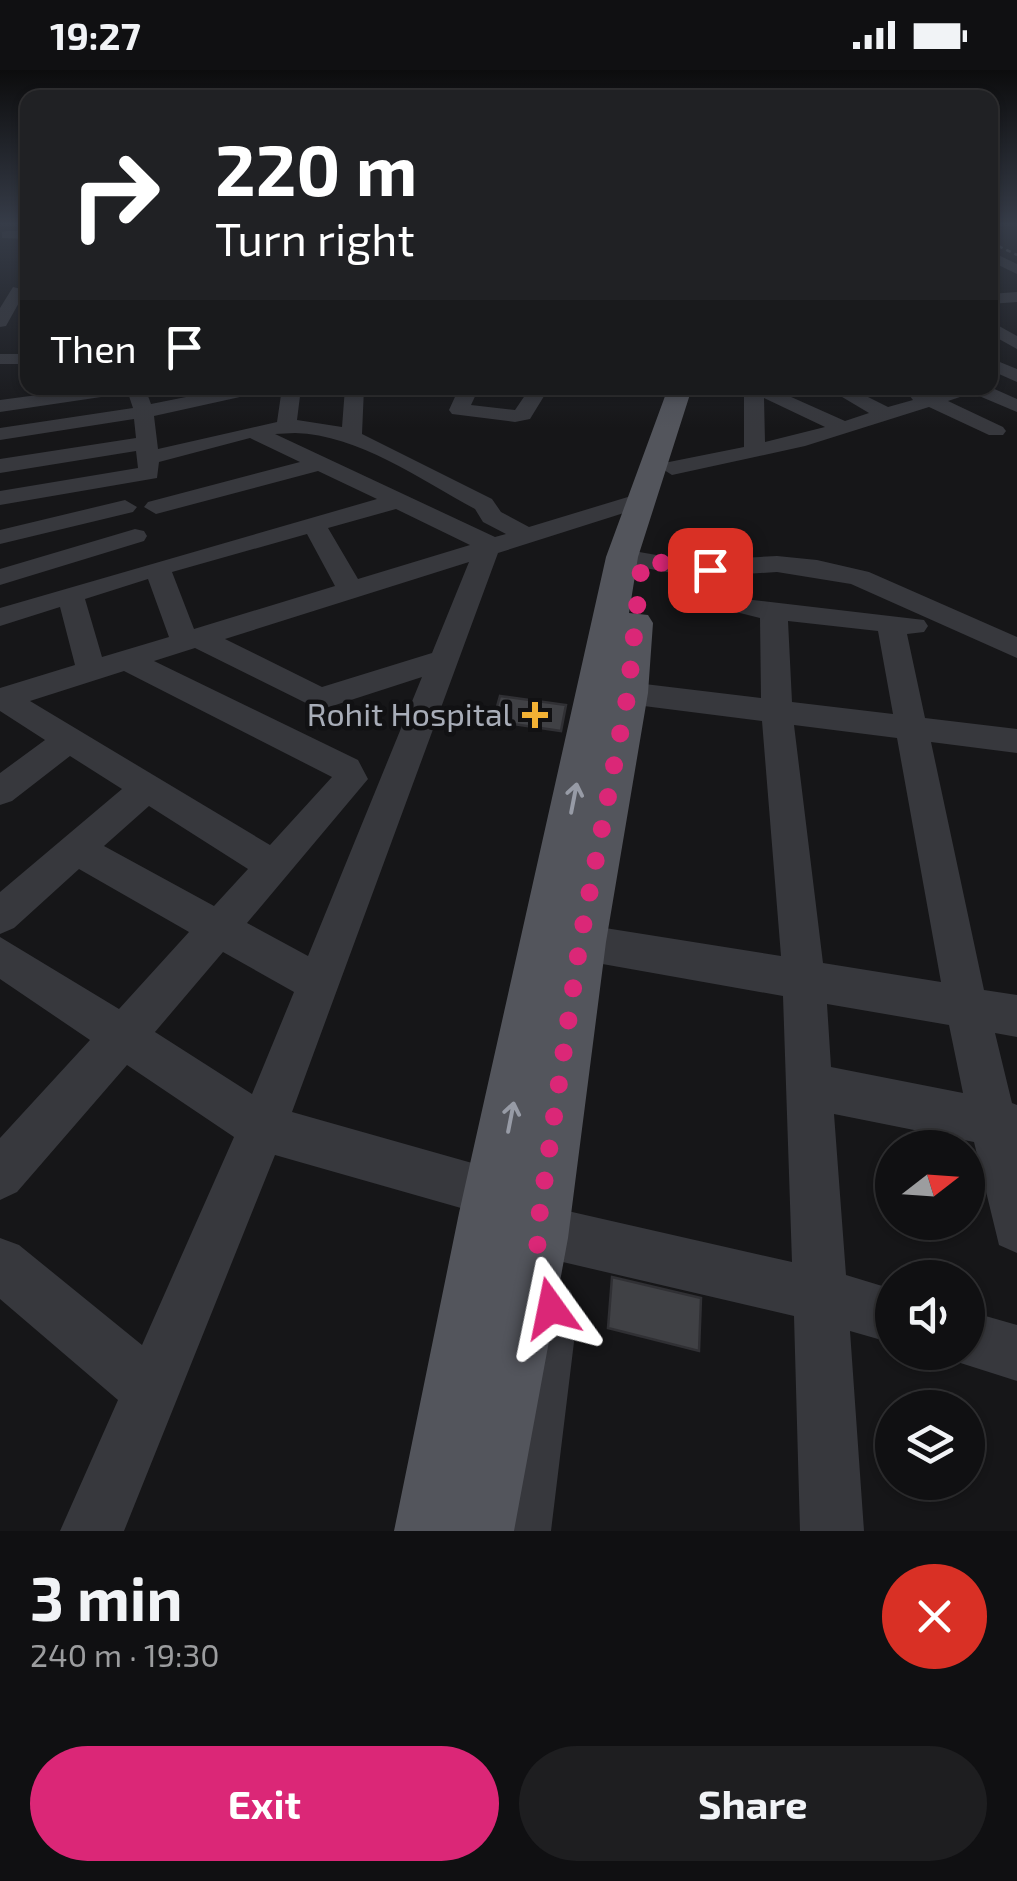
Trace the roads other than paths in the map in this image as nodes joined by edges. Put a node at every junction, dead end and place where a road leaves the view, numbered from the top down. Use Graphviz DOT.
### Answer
graph roads {
  1 [pos="14,291"];
  2 [pos="4,319"];
  3 [pos="16,380"];
  4 [pos="80,395"];
  5 [pos="138,395"];
  6 [pos="220,395"];
  7 [pos="243,395"];
  8 [pos="290,395"];
  9 [pos="354,395"];
  10 [pos="466,395"];
  11 [pos="534,395"];
  12 [pos="678,395"];
  13 [pos="696,395"];
  14 [pos="754,395"];
  15 [pos="772,395"];
  16 [pos="849,395"];
  17 [pos="920,395"];
  18 [pos="948,395"];
  19 [pos="990,395"];
  20 [pos="930,400"];
  21 [pos="1017,406"];
  22 [pos="0,407"];
  23 [pos="144,412"];
  24 [pos="886,414"];
  25 [pos="842,427"];
  26 [pos="286,430"];
  27 [pos="996,431"];
  28 [pos="0,434"];
  29 [pos="250,434"];
  30 [pos="351,438"];
  31 [pos="146,450"];
  32 [pos="755,450"];
  33 [pos="320,464"];
  34 [pos="0,466"];
  35 [pos="672,468"];
  36 [pos="0,498"];
  37 [pos="641,500"];
  38 [pos="397,501"];
  39 [pos="125,507"];
  40 [pos="156,507"];
  41 [pos="314,524"];
  42 [pos="524,534"];
  43 [pos="134,536"];
  44 [pos="0,537"];
  45 [pos="489,544"];
  46 [pos="632,559"];
  47 [pos="157,568"];
  48 [pos="691,569"];
  49 [pos="0,577"];
  50 [pos="350,589"];
  51 [pos="70,595"];
  52 [pos="774,612"];
  53 [pos="0,617"];
  54 [pos="891,624"];
  55 [pos="192,640"];
  56 [pos="1002,640"];
  57 [pos="442,660"];
  58 [pos="108,666"];
  59 [pos="1017,674"];
  60 [pos="628,693"];
  61 [pos="1,698"];
  62 [pos="777,712"];
  63 [pos="912,728"];
  64 [pos="68,740"];
  65 [pos="1017,741"];
  66 [pos="146,787"];
  67 [pos="0,791"];
  68 [pos="76,849"];
  69 [pos="272,865"];
  70 [pos="0,916"];
  71 [pos="218,927"];
  72 [pos="580,942"];
  73 [pos="0,956"];
  74 [pos="804,980"];
  75 [pos="317,983"];
  76 [pos="967,1008"];
  77 [pos="1017,1016"];
  78 [pos="122,1036"];
  79 [pos="809,1086"];
  80 [pos="1005,1125"];
  81 [pos="262,1128"];
  82 [pos="0,1176"];
  83 [pos="515,1219"];
  84 [pos="1017,1227"];
  85 [pos="0,1264"];
  86 [pos="820,1295"];
  87 [pos="875,1311"];
  88 [pos="985,1343"];
  89 [pos="1017,1353"];
  90 [pos="152,1390"];
  91 [pos="92,1531"];
  92 [pos="394,1531"];
  93 [pos="435,1531"];
  94 [pos="473,1531"];
  95 [pos="519,1531"];
  96 [pos="832,1531"];
  1 -- 2 [label="street"];
  3 -- 22 [label="street"];
  4 -- 22 [label="street"];
  5 -- 23 [label="street"];
  6 -- 23 [label="street"];
  7 -- 29 [label="street"];
  8 -- 26 [label="street"];
  9 -- 30 [label="street"];
  10 -- 11 [label="street"];
  12 -- 37 [label="main road"];
  13 -- 35 [label="main road"];
  14 -- 32 [label="street"];
  15 -- 25 [label="street"];
  16 -- 24 [label="street"];
  17 -- 20 [label="street"];
  18 -- 20 [label="street"];
  19 -- 21 [label="street"];
  20 -- 24 [label="street"];
  20 -- 27 [label="street"];
  23 -- 28 [label="street"];
  23 -- 31 [label="street"];
  24 -- 25 [label="street"];
  25 -- 32 [label="street"];
  26 -- 29 [label="street"];
  26 -- 30 [label="street"];
  29 -- 31 [label="street"];
  29 -- 33 [label="street"];
  30 -- 42 [label="street"];
  31 -- 34 [label="street"];
  31 -- 36 [label="street"];
  32 -- 35 [label="street"];
  33 -- 38 [label="street"];
  33 -- 40 [label="street"];
  35 -- 46 [label="main road"];
  37 -- 42 [label="street"];
  37 -- 46 [label="main road"];
  38 -- 41 [label="street"];
  38 -- 45 [label="street"];
  39 -- 44 [label="street"];
  41 -- 47 [label="street"];
  41 -- 50 [label="street"];
  42 -- 45 [label="street"];
  43 -- 49 [label="street"];
  45 -- 50 [label="street"];
  45 -- 57 [label="street"];
  46 -- 48 [label="street"];
  46 -- 60 [label="main road"];
  83 -- 46 [label="main road, one-way"];
  47 -- 51 [label="street"];
  47 -- 55 [label="street"];
  48 -- 52 [label="street"];
  48 -- 56 [label="street"];
  50 -- 55 [label="street"];
  51 -- 53 [label="street"];
  51 -- 58 [label="street"];
  52 -- 54 [label="street"];
  52 -- 62 [label="street"];
  54 -- 56 [label="street"];
  54 -- 63 [label="street"];
  55 -- 57 [label="street"];
  55 -- 58 [label="street"];
  56 -- 59 [label="street"];
  57 -- 75 [label="street"];
  58 -- 61 [label="street"];
  58 -- 69 [label="street"];
  60 -- 62 [label="street"];
  60 -- 72 [label="main road"];
  61 -- 64 [label="street"];
  62 -- 63 [label="street"];
  62 -- 74 [label="street"];
  63 -- 65 [label="street"];
  63 -- 76 [label="street"];
  64 -- 66 [label="street"];
  64 -- 67 [label="street"];
  66 -- 68 [label="street"];
  66 -- 69 [label="street"];
  68 -- 70 [label="street"];
  68 -- 71 [label="street"];
  69 -- 71 [label="street"];
  71 -- 75 [label="street"];
  71 -- 78 [label="street"];
  72 -- 74 [label="street"];
  72 -- 83 [label="main road"];
  73 -- 78 [label="street"];
  74 -- 76 [label="street"];
  74 -- 79 [label="street"];
  75 -- 81 [label="street"];
  76 -- 77 [label="street"];
  76 -- 80 [label="street"];
  78 -- 81 [label="street"];
  78 -- 82 [label="street"];
  79 -- 80 [label="street"];
  79 -- 86 [label="street"];
  80 -- 84 [label="street"];
  81 -- 83 [label="street"];
  81 -- 90 [label="street"];
  83 -- 86 [label="street"];
  83 -- 92 [label="street"];
  83 -- 93 [label="main road"];
  83 -- 94 [label="main road"];
  83 -- 95 [label="street"];
  85 -- 90 [label="street"];
  86 -- 87 [label="street"];
  86 -- 96 [label="street"];
  88 -- 89 [label="street"];
  90 -- 91 [label="street"];
}
